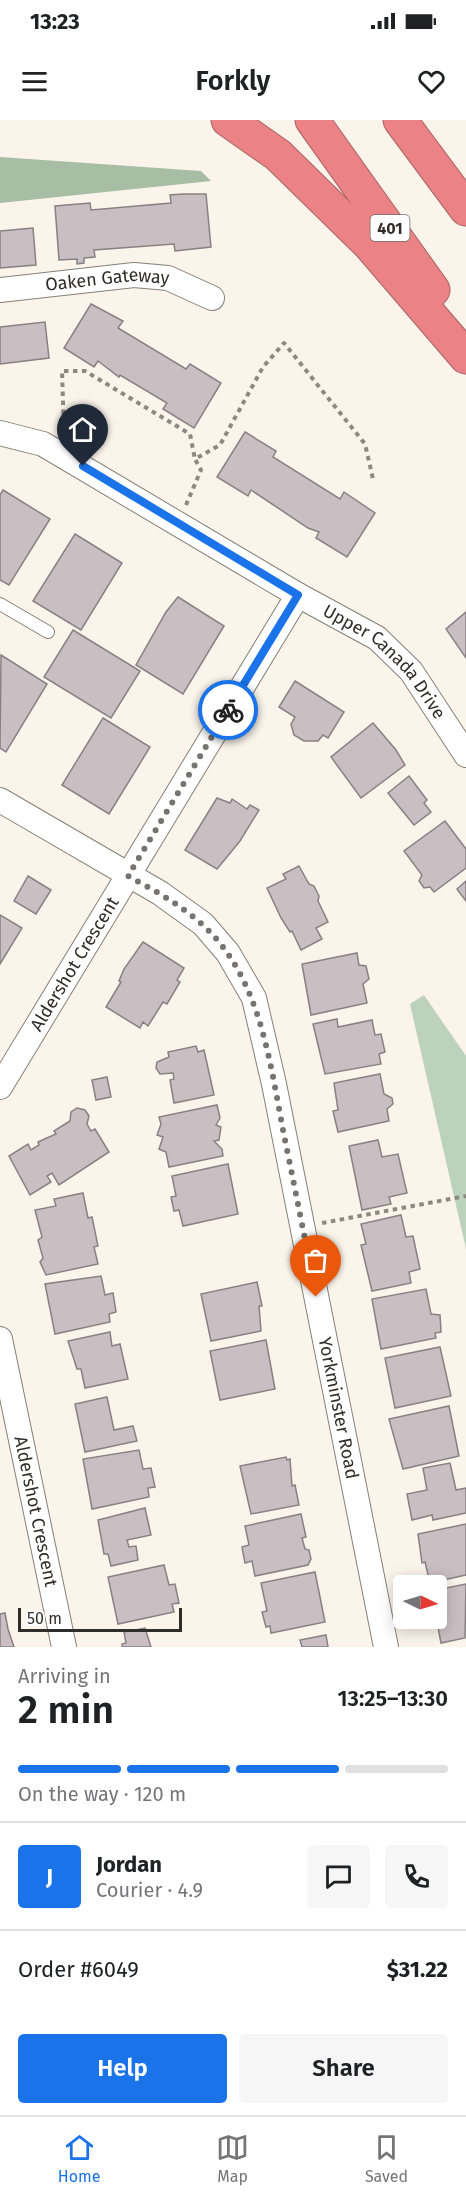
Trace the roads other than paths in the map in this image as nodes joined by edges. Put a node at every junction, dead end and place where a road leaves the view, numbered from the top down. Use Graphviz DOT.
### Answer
graph roads {
  1 [pos="228,120"];
  2 [pos="312,120"];
  3 [pos="400,120"];
  4 [pos="466,209"];
  5 [pos="0,290"];
  6 [pos="212,298"];
  7 [pos="466,337"];
  8 [pos="466,357"];
  9 [pos="0,433"];
  10 [pos="298,595"];
  11 [pos="0,604"];
  12 [pos="48,632"];
  13 [pos="466,755"];
  14 [pos="0,800"];
  15 [pos="128,876"];
  16 [pos="0,1088"];
  17 [pos="0,1339"];
  18 [pos="64,1647"];
  19 [pos="386,1647"];
  1 -- 8 [label="highway"];
  2 -- 7 [label="highway, 401"];
  3 -- 4 [label="highway"];
  5 -- 6 [label="street, Oaken Gateway"];
  9 -- 10 [label="street, Upper Canada Drive"];
  10 -- 13 [label="street, Upper Canada Drive"];
  10 -- 15 [label="street, Aldershot Crescent"];
  11 -- 12 [label="lane"];
  14 -- 15 [label="street, Yorkminster Road"];
  15 -- 16 [label="street, Aldershot Crescent"];
  15 -- 19 [label="street, Yorkminster Road"];
  17 -- 18 [label="street, Aldershot Crescent"];
}
